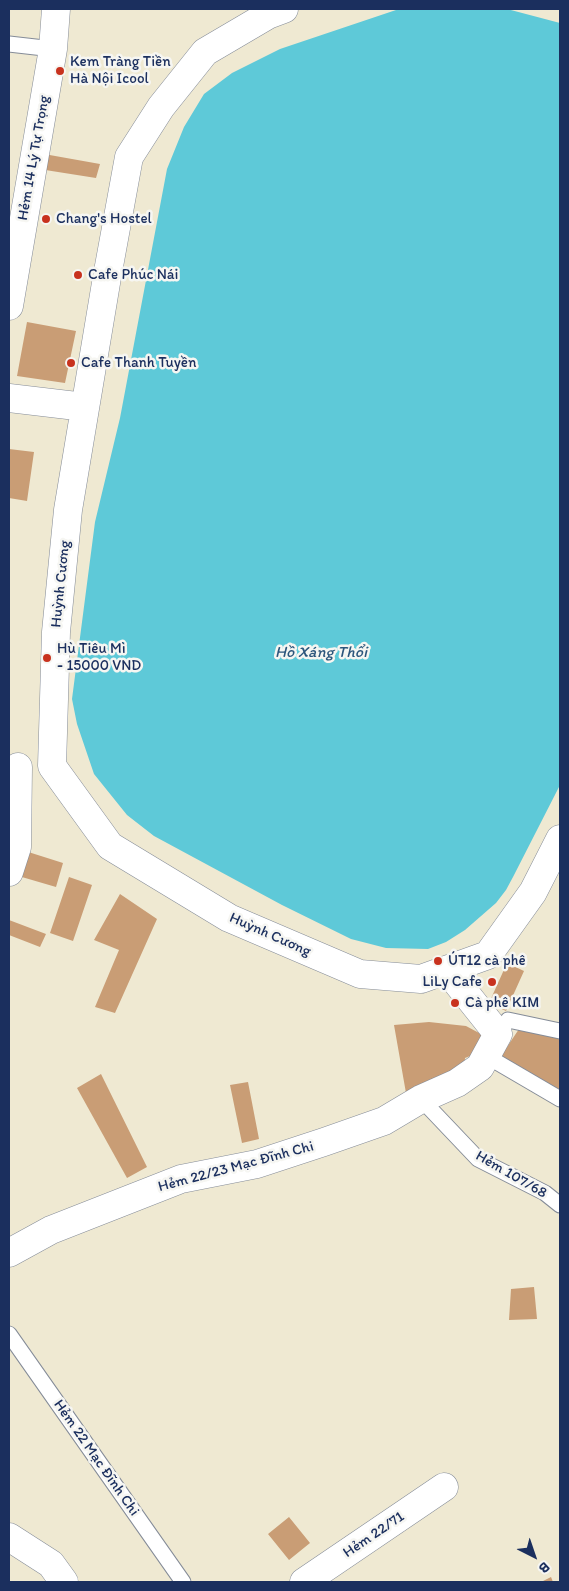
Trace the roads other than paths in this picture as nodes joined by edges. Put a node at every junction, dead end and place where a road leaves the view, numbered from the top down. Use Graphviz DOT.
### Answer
graph roads {
  1 [pos="56,9"];
  2 [pos="284,9"];
  3 [pos="9,44"];
  4 [pos="52,49"];
  5 [pos="9,306"];
  6 [pos="9,398"];
  7 [pos="85,407"];
  8 [pos="13,766"];
  9 [pos="52,766"];
  10 [pos="560,838"];
  11 [pos="9,872"];
  12 [pos="447,970"];
  13 [pos="560,1031"];
  14 [pos="493,1044"];
  15 [pos="421,1099"];
  16 [pos="560,1100"];
  17 [pos="560,1205"];
  18 [pos="9,1253"];
  19 [pos="9,1334"];
  20 [pos="444,1487"];
  21 [pos="9,1537"];
  22 [pos="64,1582"];
  23 [pos="183,1582"];
  24 [pos="304,1582"];
  1 -- 4 [label="street, Hẻm 14 Lý Tự Trọng"];
  2 -- 7 [label="street, Huỳnh Cương"];
  3 -- 4 [label="lane"];
  4 -- 5 [label="street, Hẻm 14 Lý Tự Trọng"];
  6 -- 7 [label="street"];
  7 -- 9 [label="street, Huỳnh Cương"];
  8 -- 9 [label="street"];
  8 -- 11 [label="street"];
  9 -- 12 [label="street, Huỳnh Cương"];
  10 -- 12 [label="street, Huỳnh Cương"];
  12 -- 14 [label="street"];
  13 -- 14 [label="lane"];
  14 -- 15 [label="street, Hẻm 22/23 Mạc Đĩnh Chi"];
  14 -- 16 [label="lane"];
  15 -- 17 [label="lane, Hẻm 107/68"];
  15 -- 18 [label="street, Hẻm 22/23 Mạc Đĩnh Chi"];
  19 -- 23 [label="lane, Hẻm 22 Mạc Đĩnh Chi"];
  20 -- 24 [label="street, Hẻm 22/71"];
  21 -- 22 [label="street"];
}
